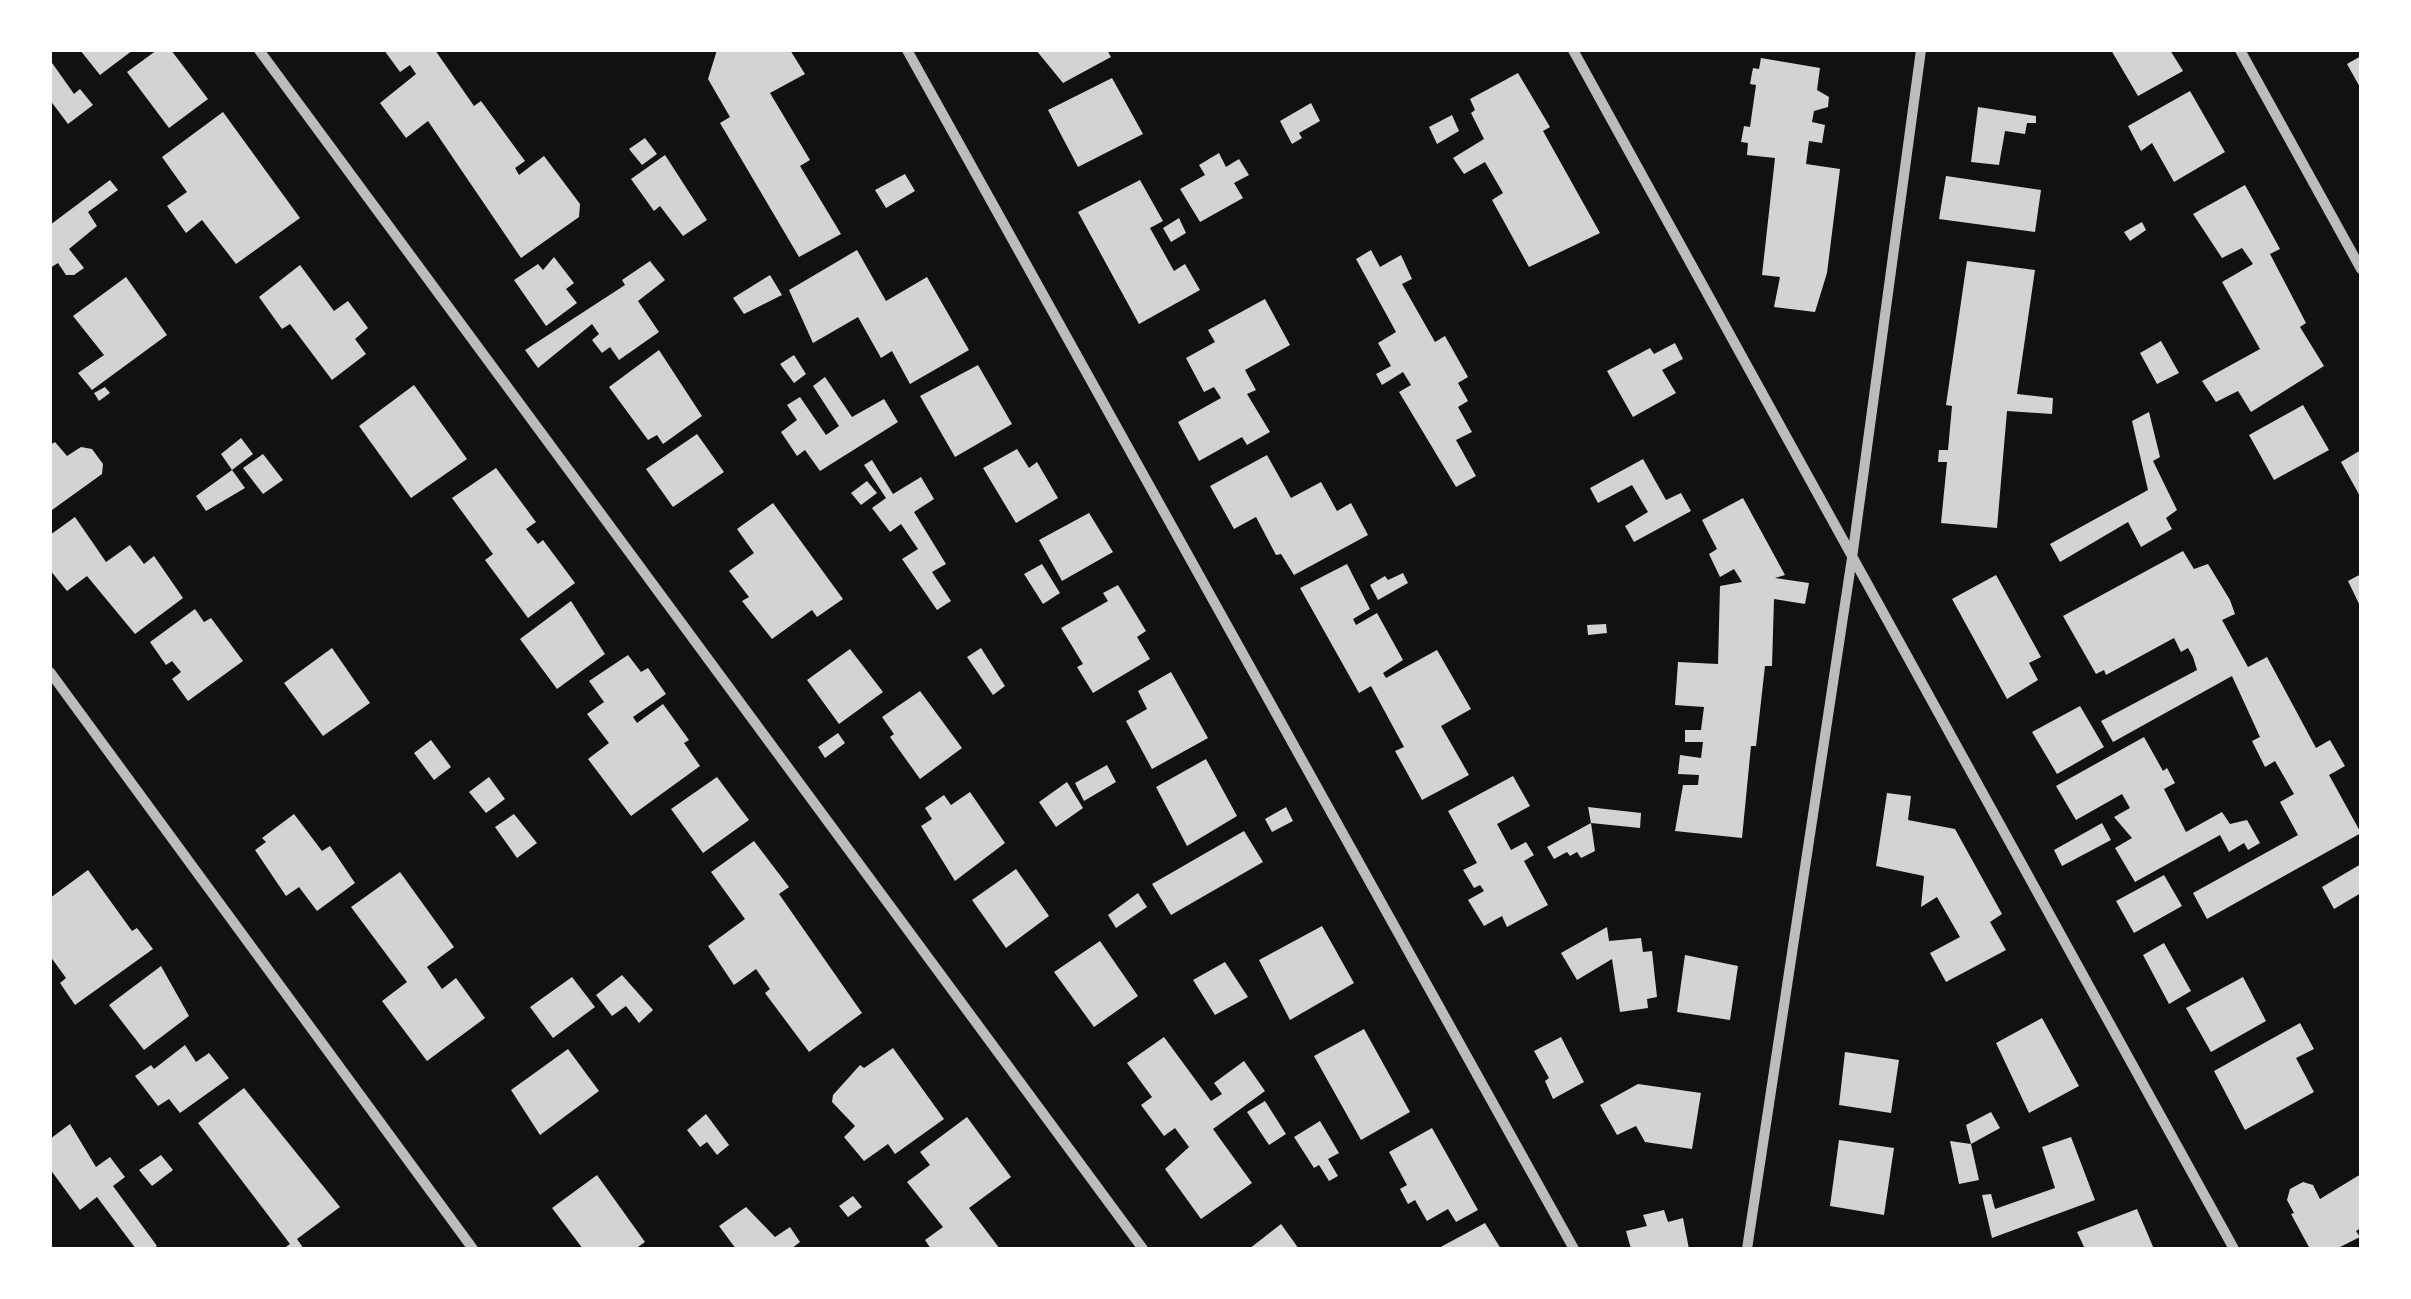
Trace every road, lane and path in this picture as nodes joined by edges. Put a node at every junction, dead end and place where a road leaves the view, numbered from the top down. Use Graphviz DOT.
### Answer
graph roads {
  1 [pos="259,50"];
  2 [pos="907,50"];
  3 [pos="1573,50"];
  4 [pos="1921,50"];
  5 [pos="2240,50"];
  6 [pos="2361,269"];
  7 [pos="1852,558"];
  8 [pos="50,672"];
  9 [pos="473,1249"];
  10 [pos="1143,1249"];
  11 [pos="1574,1249"];
  12 [pos="1747,1249"];
  13 [pos="2234,1249"];
  1 -- 10 [label="street"];
  2 -- 11 [label="street"];
  3 -- 7 [label="street"];
  4 -- 7 [label="street"];
  5 -- 6 [label="street"];
  7 -- 12 [label="street"];
  7 -- 13 [label="street"];
  8 -- 9 [label="street"];
}
